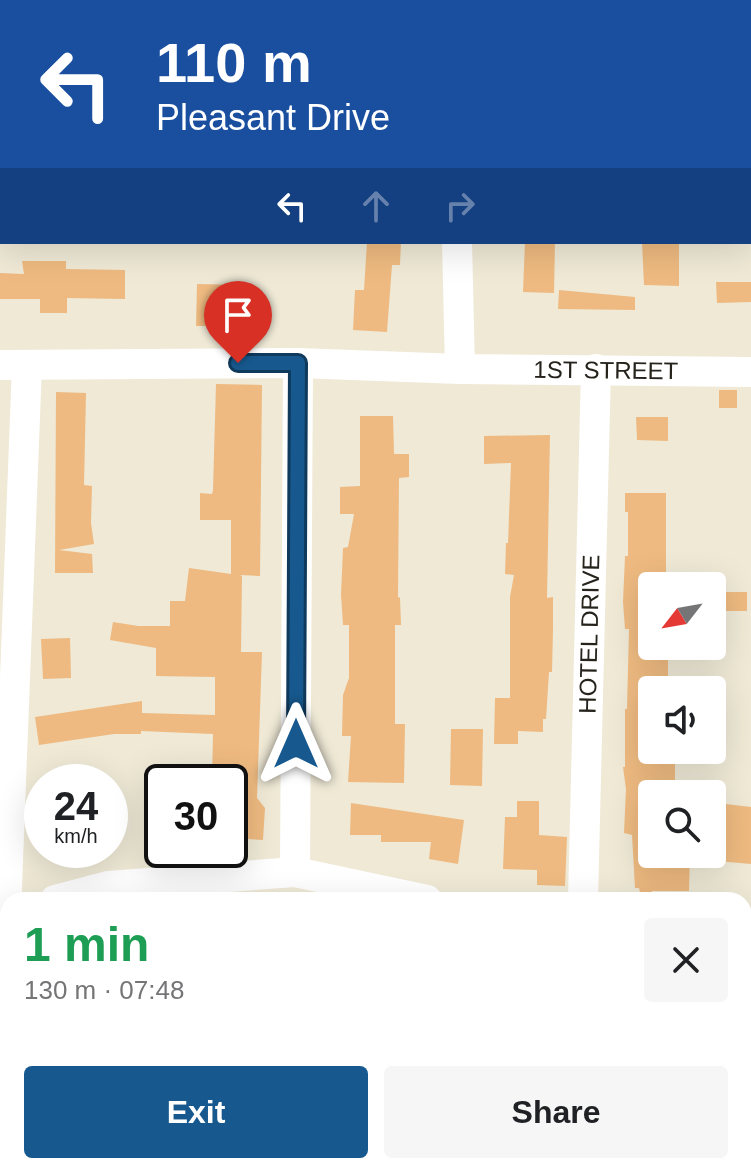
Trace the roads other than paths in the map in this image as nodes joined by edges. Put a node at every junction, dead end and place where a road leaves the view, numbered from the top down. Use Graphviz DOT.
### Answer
graph roads {
  1 [pos="457,244"];
  2 [pos="298,363"];
  3 [pos="14,365"];
  4 [pos="460,369"];
  5 [pos="596,369"];
  6 [pos="751,372"];
  7 [pos="295,872"];
  8 [pos="5,892"];
  9 [pos="118,892"];
  10 [pos="389,892"];
  11 [pos="583,892"];
  1 -- 4 [label="street"];
  2 -- 3 [label="street, 1ST STREET"];
  2 -- 4 [label="street, 1ST STREET"];
  2 -- 7 [label="street"];
  3 -- 8 [label="street"];
  4 -- 5 [label="street, 1ST STREET"];
  5 -- 6 [label="street, 1ST STREET"];
  5 -- 11 [label="street, HOTEL DRIVE"];
  7 -- 9 [label="street"];
  7 -- 10 [label="street"];
}
